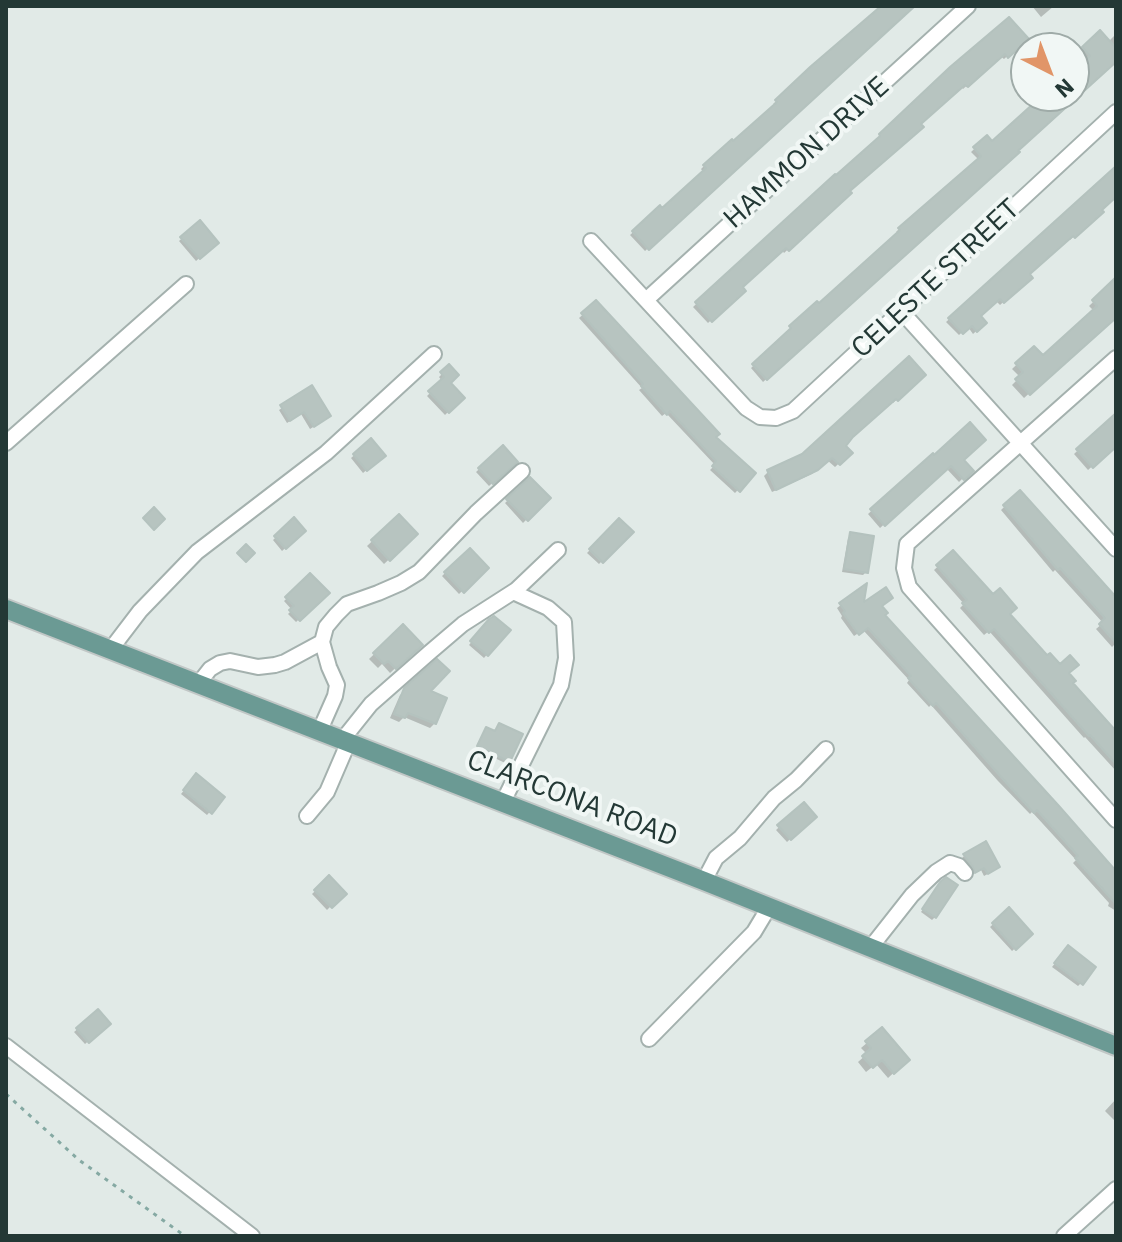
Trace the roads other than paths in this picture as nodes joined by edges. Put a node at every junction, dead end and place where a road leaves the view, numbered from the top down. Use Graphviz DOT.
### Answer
graph roads {
  1 [pos="968,6"];
  2 [pos="1116,112"];
  3 [pos="591,241"];
  4 [pos="186,284"];
  5 [pos="646,300"];
  6 [pos="901,311"];
  7 [pos="434,354"];
  8 [pos="1116,358"];
  9 [pos="6,443"];
  10 [pos="1020,443"];
  11 [pos="522,471"];
  12 [pos="1116,549"];
  13 [pos="558,550"];
  14 [pos="513,592"];
  15 [pos="6,609"];
  16 [pos="322,642"];
  17 [pos="111,649"];
  18 [pos="199,683"];
  19 [pos="320,730"];
  20 [pos="346,740"];
  21 [pos="826,749"];
  22 [pos="503,802"];
  23 [pos="307,816"];
  24 [pos="1116,820"];
  25 [pos="965,873"];
  26 [pos="704,881"];
  27 [pos="769,907"];
  28 [pos="871,947"];
  29 [pos="649,1039"];
  30 [pos="6,1046"];
  31 [pos="1116,1046"];
  32 [pos="1116,1189"];
  33 [pos="252,1236"];
  34 [pos="1064,1236"];
  1 -- 5 [label="street, HAMMON DRIVE"];
  2 -- 6 [label="street, CELESTE STREET"];
  3 -- 5 [label="street"];
  4 -- 9 [label="street"];
  5 -- 6 [label="street, CELESTE STREET"];
  6 -- 10 [label="street"];
  7 -- 17 [label="street"];
  8 -- 10 [label="street"];
  10 -- 12 [label="street"];
  10 -- 24 [label="street"];
  11 -- 16 [label="street"];
  13 -- 14 [label="street"];
  14 -- 20 [label="street"];
  14 -- 22 [label="street"];
  15 -- 17 [label="main road, CLARCONA ROAD"];
  16 -- 18 [label="street"];
  16 -- 19 [label="street"];
  17 -- 18 [label="main road, CLARCONA ROAD"];
  18 -- 19 [label="main road, CLARCONA ROAD"];
  19 -- 20 [label="main road, CLARCONA ROAD"];
  20 -- 22 [label="main road, CLARCONA ROAD"];
  20 -- 23 [label="street"];
  21 -- 26 [label="street"];
  22 -- 26 [label="main road, CLARCONA ROAD"];
  25 -- 28 [label="street"];
  26 -- 27 [label="main road, CLARCONA ROAD"];
  27 -- 28 [label="main road, CLARCONA ROAD"];
  27 -- 29 [label="street"];
  28 -- 31 [label="main road, CLARCONA ROAD"];
  30 -- 33 [label="street"];
  32 -- 34 [label="street"];
}
